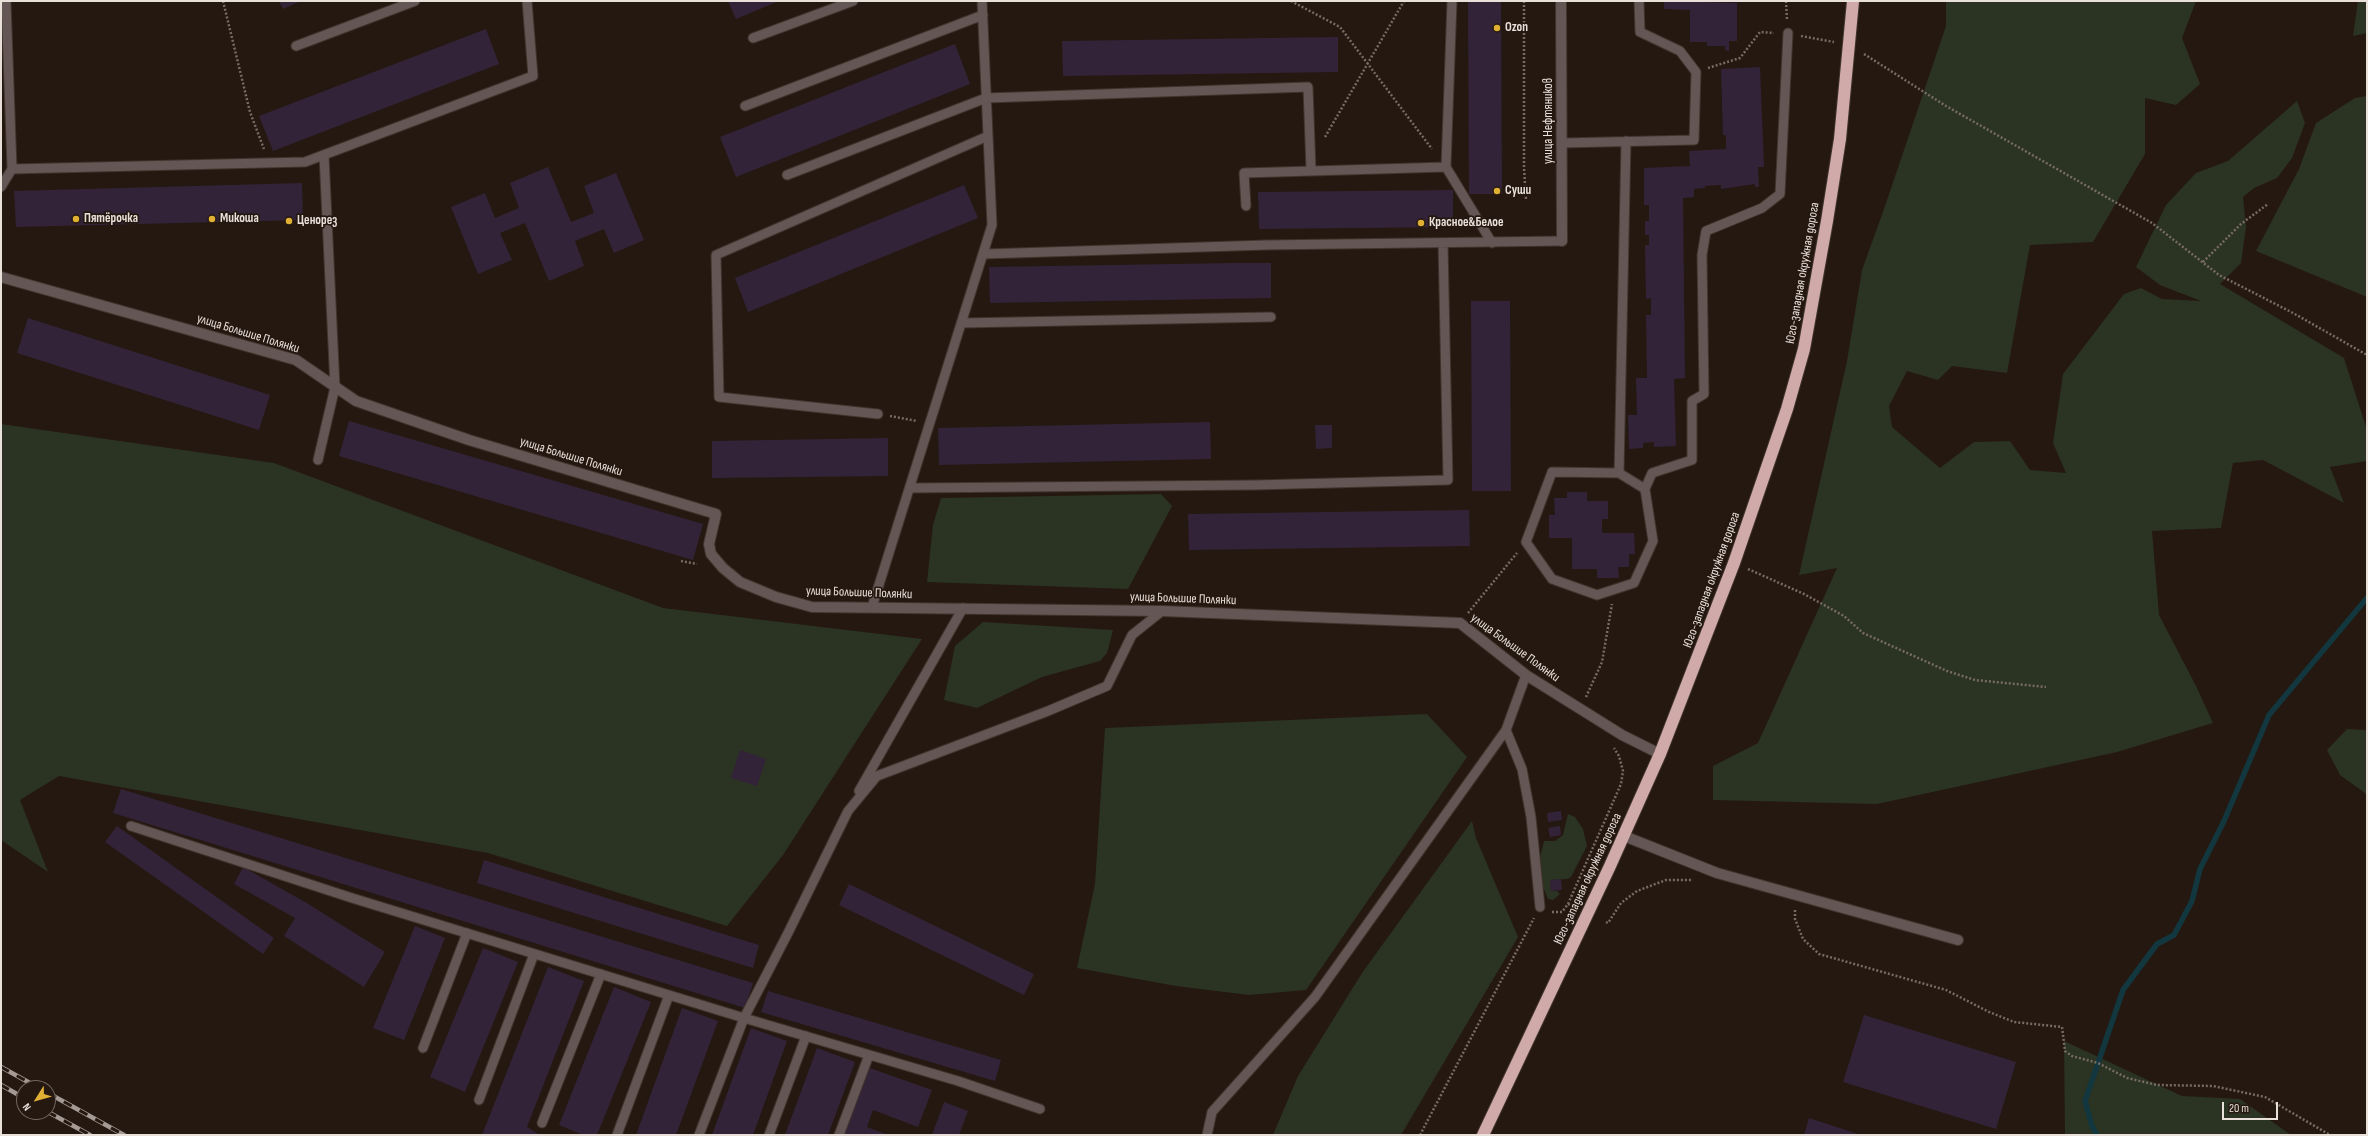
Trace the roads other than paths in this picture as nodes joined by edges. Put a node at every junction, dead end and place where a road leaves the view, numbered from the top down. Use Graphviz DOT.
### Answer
graph roads {
  1 [pos="6,1"];
  2 [pos="415,1"];
  3 [pos="527,1"];
  4 [pos="853,1"];
  5 [pos="982,1"];
  6 [pos="1452,1"];
  7 [pos="1561,1"];
  8 [pos="1638,1"];
  9 [pos="1853,1"];
  10 [pos="982,15"];
  11 [pos="1788,33"];
  12 [pos="754,38"];
  13 [pos="296,46"];
  14 [pos="986,98"];
  15 [pos="745,106"];
  16 [pos="988,136"];
  17 [pos="1626,141"];
  18 [pos="1562,143"];
  19 [pos="324,155"];
  20 [pos="1446,167"];
  21 [pos="12,169"];
  22 [pos="1311,170"];
  23 [pos="787,175"];
  24 [pos="1,188"];
  25 [pos="1246,206"];
  26 [pos="1562,241"];
  27 [pos="1444,243"];
  28 [pos="1492,243"];
  29 [pos="984,254"];
  30 [pos="1,277"];
  31 [pos="1271,317"];
  32 [pos="962,323"];
  33 [pos="335,387"];
  34 [pos="878,414"];
  35 [pos="318,460"];
  36 [pos="1619,473"];
  37 [pos="910,488"];
  38 [pos="1646,489"];
  39 [pos="872,607"];
  40 [pos="963,608"];
  41 [pos="1162,611"];
  42 [pos="1526,675"];
  43 [pos="1506,730"];
  44 [pos="1660,754"];
  45 [pos="848,810"];
  46 [pos="131,826"];
  47 [pos="1624,836"];
  48 [pos="1540,907"];
  49 [pos="466,933"];
  50 [pos="1958,940"];
  51 [pos="534,954"];
  52 [pos="601,974"];
  53 [pos="669,995"];
  54 [pos="744,1018"];
  55 [pos="806,1036"];
  56 [pos="423,1048"];
  57 [pos="869,1054"];
  58 [pos="479,1100"];
  59 [pos="1040,1109"];
  60 [pos="542,1122"];
  61 [pos="617,1135"];
  62 [pos="698,1135"];
  63 [pos="770,1135"];
  64 [pos="839,1135"];
  65 [pos="1207,1135"];
  66 [pos="1483,1135"];
  1 -- 21 [label="lane"];
  2 -- 13 [label="lane"];
  3 -- 19 [label="lane"];
  4 -- 12 [label="lane"];
  5 -- 10 [label="lane"];
  6 -- 20 [label="lane"];
  7 -- 18 [label="street, улица Нефтяников"];
  8 -- 17 [label="lane"];
  9 -- 44 [label="highway, Юго-западная окружная дорога"];
  10 -- 14 [label="lane"];
  10 -- 15 [label="lane"];
  11 -- 38 [label="lane"];
  14 -- 16 [label="lane"];
  14 -- 22 [label="lane"];
  14 -- 23 [label="lane"];
  16 -- 29 [label="lane"];
  16 -- 34 [label="lane"];
  17 -- 18 [label="lane"];
  17 -- 36 [label="lane"];
  18 -- 26 [label="street, улица Нефтяников"];
  19 -- 21 [label="lane"];
  19 -- 33 [label="lane"];
  20 -- 22 [label="lane"];
  20 -- 28 [label="lane"];
  21 -- 24 [label="lane"];
  22 -- 25 [label="lane"];
  26 -- 28 [label="lane"];
  27 -- 28 [label="lane"];
  27 -- 29 [label="lane"];
  27 -- 37 [label="lane"];
  29 -- 32 [label="lane"];
  30 -- 33 [label="street, улица Большие Полянки"];
  31 -- 32 [label="lane"];
  32 -- 37 [label="lane"];
  33 -- 35 [label="lane"];
  33 -- 39 [label="street, улица Большие Полянки"];
  36 -- 38 [label="lane"];
  36 -- 38 [label="lane"];
  37 -- 39 [label="lane"];
  39 -- 40 [label="street, улица Большие Полянки"];
  40 -- 41 [label="street, улица Большие Полянки"];
  40 -- 45 [label="lane"];
  41 -- 42 [label="street, улица Большие Полянки"];
  41 -- 45 [label="lane"];
  42 -- 43 [label="lane"];
  42 -- 44 [label="street, улица Большие Полянки"];
  43 -- 48 [label="lane"];
  43 -- 65 [label="lane"];
  44 -- 47 [label="highway, Юго-западная окружная дорога"];
  45 -- 54 [label="lane"];
  46 -- 49 [label="lane"];
  47 -- 50 [label="street"];
  47 -- 66 [label="highway, Юго-западная окружная дорога"];
  49 -- 51 [label="lane"];
  49 -- 56 [label="lane"];
  51 -- 52 [label="lane"];
  51 -- 58 [label="lane"];
  52 -- 53 [label="lane"];
  52 -- 60 [label="lane"];
  53 -- 54 [label="lane"];
  53 -- 61 [label="lane"];
  54 -- 55 [label="lane"];
  54 -- 62 [label="lane"];
  55 -- 57 [label="lane"];
  55 -- 63 [label="lane"];
  57 -- 59 [label="lane"];
  57 -- 64 [label="lane"];
}
